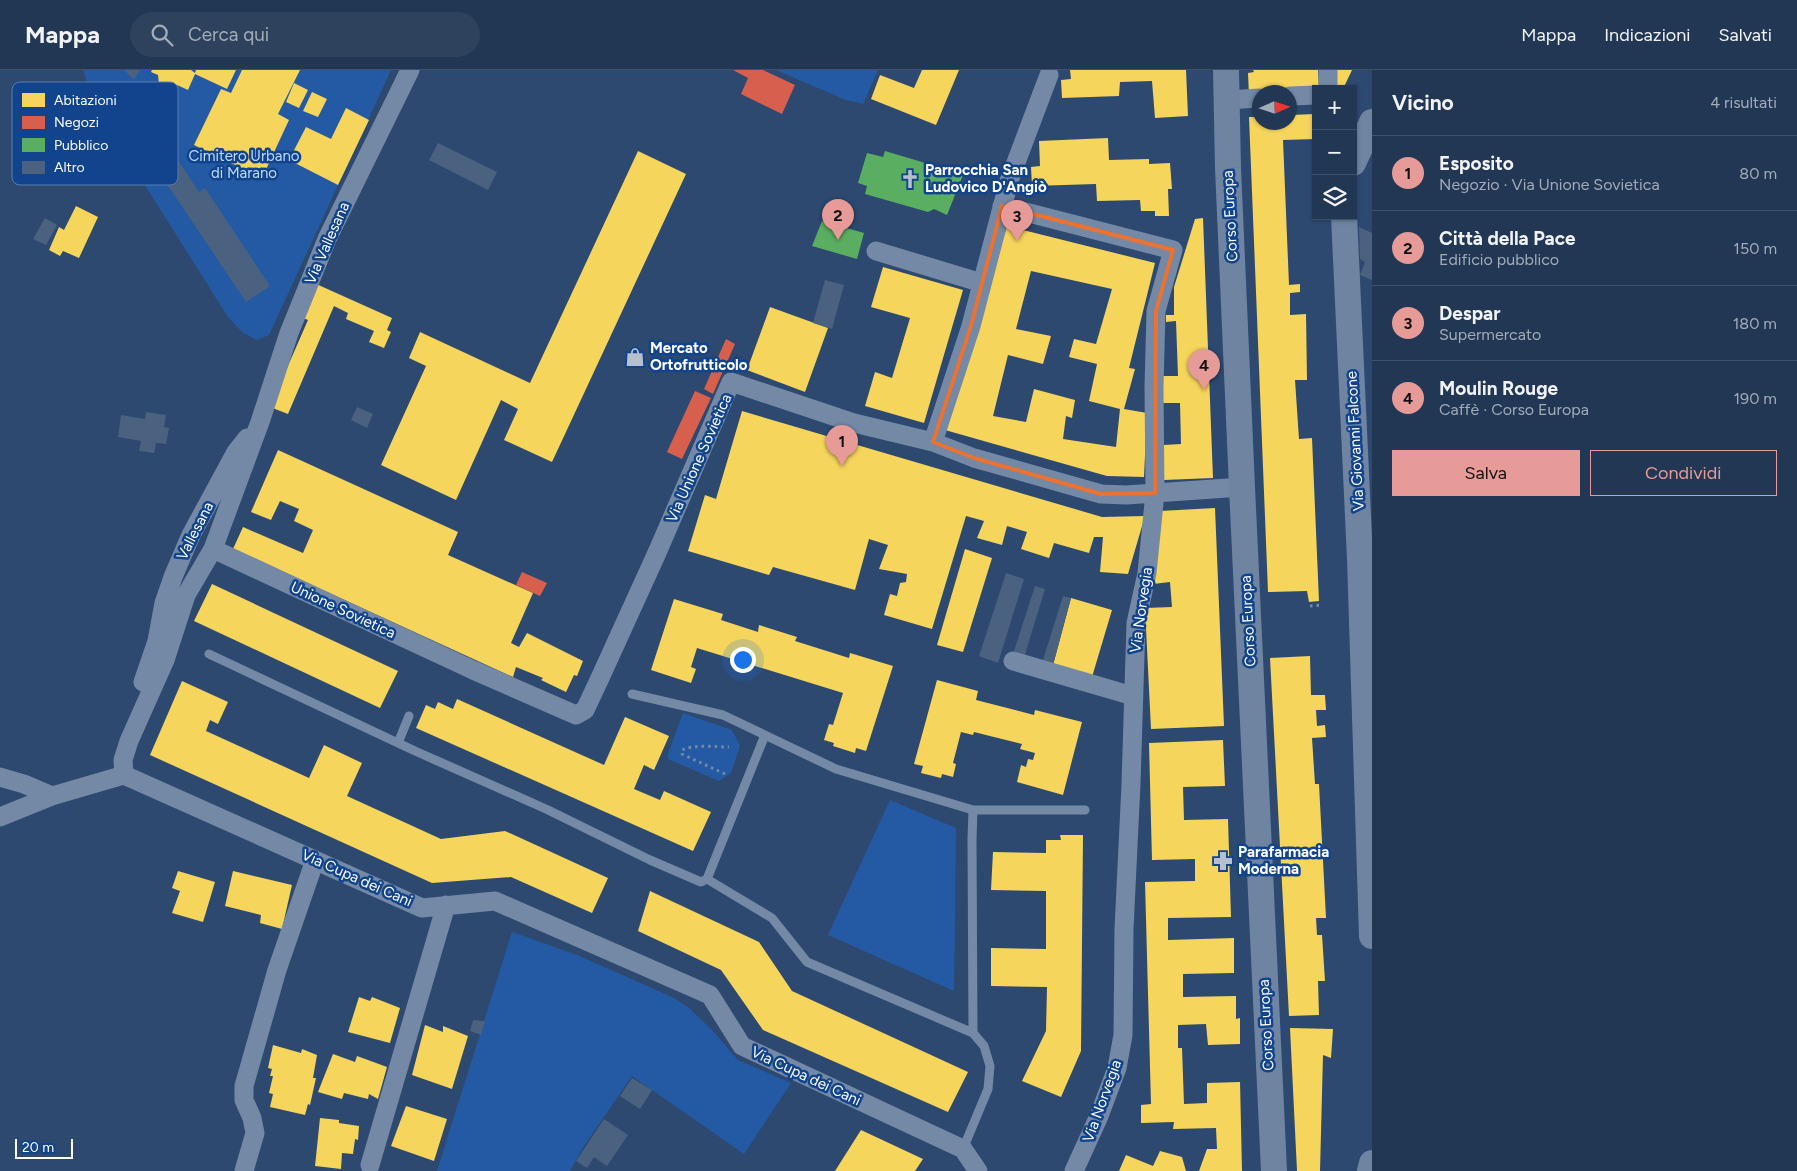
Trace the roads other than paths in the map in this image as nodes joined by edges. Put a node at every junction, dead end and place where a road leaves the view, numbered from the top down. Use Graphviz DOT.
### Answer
graph roads {
  1 [pos="410,70"];
  2 [pos="1226,70"];
  3 [pos="1328,70"];
  4 [pos="1049,74"];
  5 [pos="1328,85"];
  6 [pos="1312,95"];
  7 [pos="1297,96"];
  8 [pos="1252,98"];
  9 [pos="1226,100"];
  10 [pos="1372,122"];
  11 [pos="1357,154"];
  12 [pos="1002,206"];
  13 [pos="1344,220"];
  14 [pos="876,252"];
  15 [pos="982,283"];
  16 [pos="260,422"];
  17 [pos="933,442"];
  18 [pos="1242,487"];
  19 [pos="1155,493"];
  20 [pos="213,548"];
  21 [pos="210,654"];
  22 [pos="1013,661"];
  23 [pos="472,670"];
  24 [pos="632,694"];
  25 [pos="1133,696"];
  26 [pos="409,716"];
  27 [pos="766,735"];
  28 [pos="398,743"];
  29 [pos="124,775"];
  30 [pos="0,777"];
  31 [pos="52,796"];
  32 [pos="973,810"];
  33 [pos="1085,810"];
  34 [pos="0,817"];
  35 [pos="314,860"];
  36 [pos="707,879"];
  37 [pos="446,905"];
  38 [pos="1372,936"];
  39 [pos="973,1033"];
  40 [pos="963,1149"];
  41 [pos="1372,1162"];
  42 [pos="370,1164"];
  43 [pos="244,1171"];
  44 [pos="978,1171"];
  45 [pos="1074,1171"];
  46 [pos="1274,1171"];
  47 [pos="1370,1171"];
  1 -- 16 [label="street, Via Vallesana"];
  2 -- 9 [label="main road, Corso Europa"];
  3 -- 5 [label="street"];
  4 -- 12 [label="street"];
  6 -- 7 [label="street"];
  8 -- 9 [label="street"];
  9 -- 18 [label="main road, Corso Europa"];
  10 -- 11 [label="main road"];
  12 -- 15 [label="street"];
  12 -- 19 [label="street, Via Norvegia"];
  13 -- 38 [label="main road, Via Giovanni Falcone"];
  14 -- 15 [label="street"];
  15 -- 17 [label="street"];
  16 -- 20 [label="street, Vallesana"];
  16 -- 29 [label="street, Vallesana"];
  17 -- 19 [label="street, Via Unione Sovietica"];
  17 -- 23 [label="street, Via Unione Sovietica"];
  18 -- 19 [label="street, Via Unione Sovietica"];
  18 -- 46 [label="main road, Corso Europa"];
  19 -- 25 [label="street, Via Norvegia"];
  20 -- 23 [label="street, Unione Sovietica"];
  20 -- 29 [label="street"];
  21 -- 28 [label="lane"];
  22 -- 25 [label="street"];
  24 -- 27 [label="lane"];
  25 -- 45 [label="street, Via Norvegia"];
  26 -- 28 [label="lane"];
  27 -- 32 [label="lane"];
  27 -- 36 [label="lane"];
  28 -- 36 [label="lane"];
  29 -- 31 [label="street"];
  29 -- 35 [label="street, Via Cupa dei Cani"];
  30 -- 31 [label="street"];
  31 -- 34 [label="street"];
  32 -- 33 [label="lane"];
  32 -- 39 [label="lane"];
  35 -- 37 [label="street, Via Cupa dei Cani"];
  35 -- 43 [label="street"];
  36 -- 39 [label="lane"];
  37 -- 40 [label="street, Via Cupa dei Cani"];
  37 -- 42 [label="street"];
  39 -- 40 [label="lane"];
  40 -- 44 [label="street"];
  41 -- 47 [label="main road"];
}
